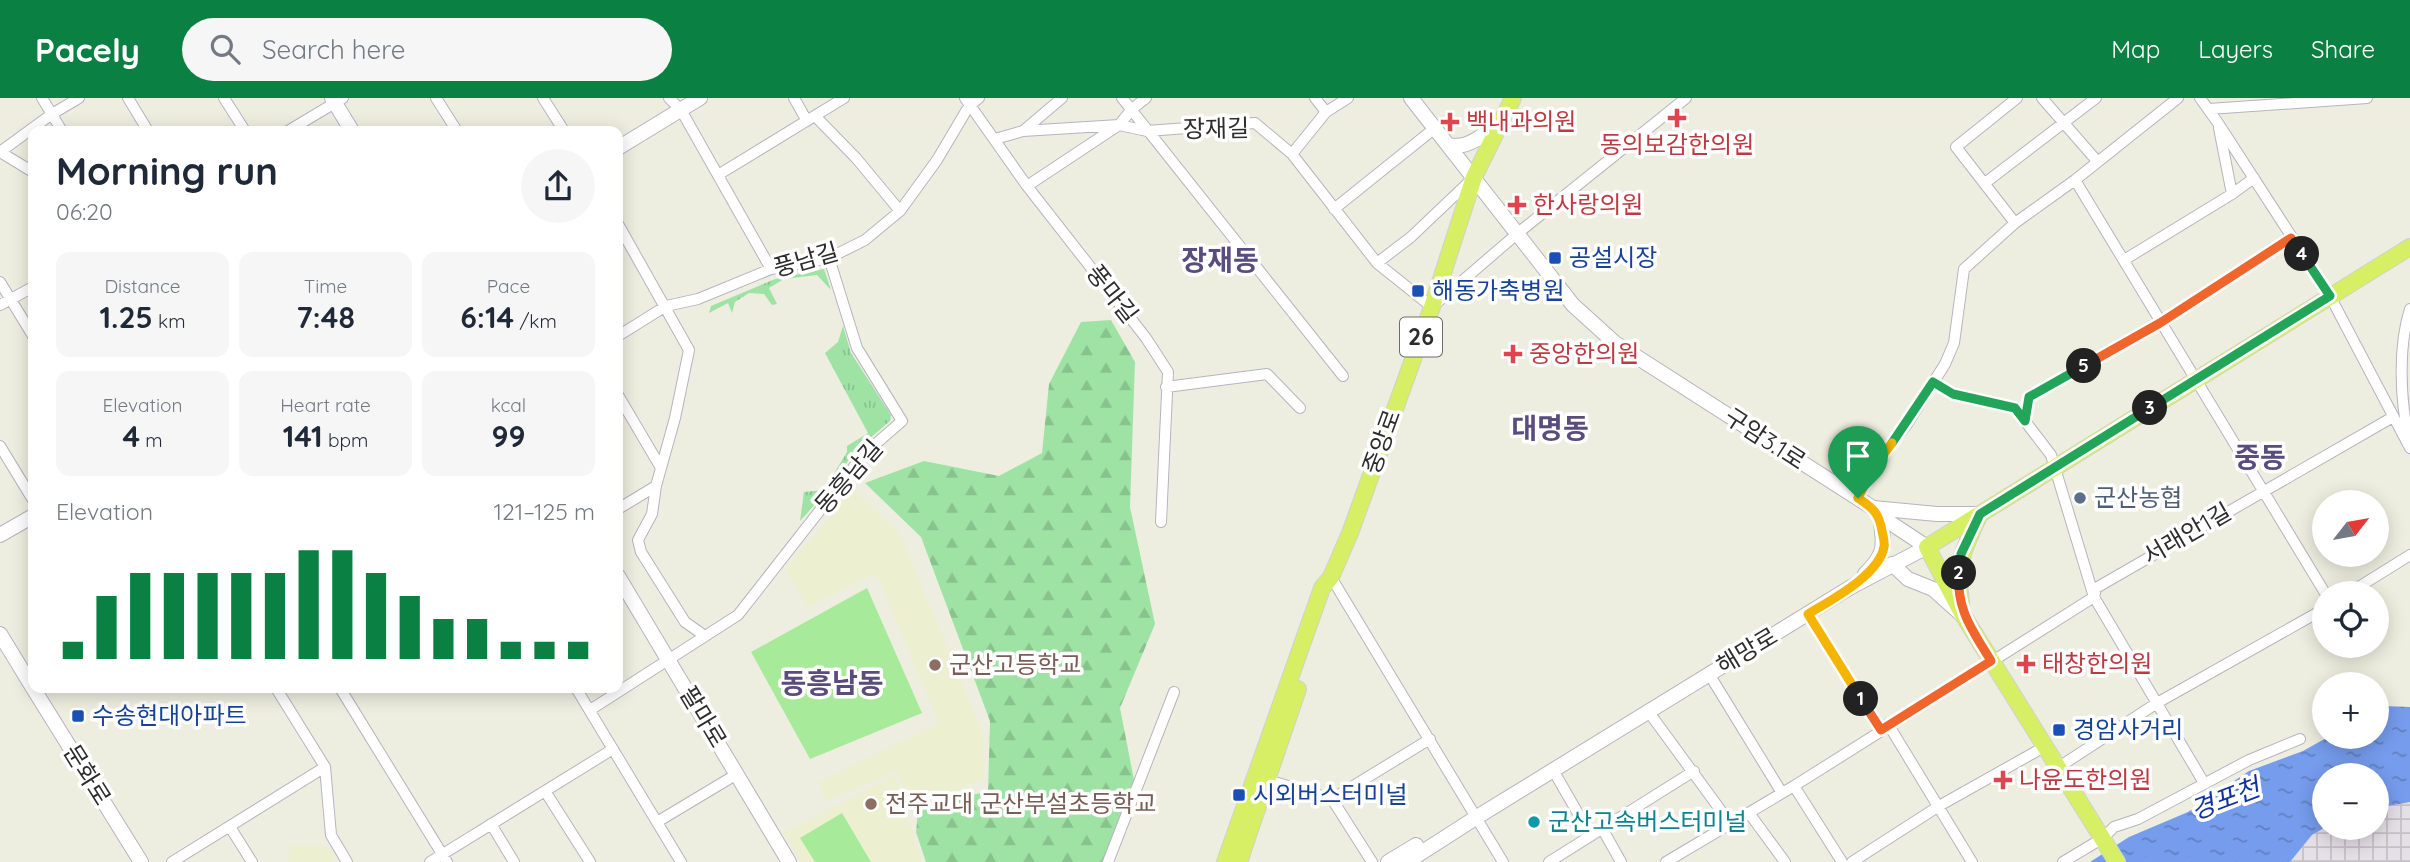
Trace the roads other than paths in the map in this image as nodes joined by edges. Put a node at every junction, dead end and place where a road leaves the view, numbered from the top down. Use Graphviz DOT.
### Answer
graph roads {
  1 [pos="42,98"];
  2 [pos="79,98"];
  3 [pos="128,98"];
  4 [pos="224,98"];
  5 [pos="436,98"];
  6 [pos="543,98"];
  7 [pos="669,98"];
  8 [pos="700,98"];
  9 [pos="794,98"];
  10 [pos="844,98"];
  11 [pos="979,98"];
  12 [pos="1062,98"];
  13 [pos="1122,98"];
  14 [pos="1146,98"];
  15 [pos="1315,98"];
  16 [pos="1348,98"];
  17 [pos="1411,98"];
  18 [pos="1513,98"];
  19 [pos="1686,98"];
  20 [pos="2017,98"];
  21 [pos="2042,98"];
  22 [pos="2096,98"];
  23 [pos="2178,98"];
  24 [pos="2200,98"];
  25 [pos="2367,98"];
  26 [pos="337,100"];
  27 [pos="967,102"];
  28 [pos="1132,109"];
  29 [pos="2209,109"];
  30 [pos="681,110"];
  31 [pos="1326,112"];
  32 [pos="52,114"];
  33 [pos="811,118"];
  34 [pos="1503,119"];
  35 [pos="2218,122"];
  36 [pos="2063,124"];
  37 [pos="1119,125"];
  38 [pos="36,126"];
  39 [pos="59,126"];
  40 [pos="145,126"];
  41 [pos="242,126"];
  42 [pos="296,126"];
  43 [pos="350,126"];
  44 [pos="454,126"];
  45 [pos="561,126"];
  46 [pos="1436,128"];
  47 [pos="1023,131"];
  48 [pos="1147,131"];
  49 [pos="28,132"];
  50 [pos="995,139"];
  51 [pos="623,145"];
  52 [pos="1450,145"];
  53 [pos="0,152"];
  54 [pos="1292,154"];
  55 [pos="2096,161"];
  56 [pos="28,169"];
  57 [pos="718,175"];
  58 [pos="1474,177"];
  59 [pos="2255,178"];
  60 [pos="2075,180"];
  61 [pos="1985,183"];
  62 [pos="1027,186"];
  63 [pos="2232,194"];
  64 [pos="1334,209"];
  65 [pos="900,211"];
  66 [pos="2015,223"];
  67 [pos="623,233"];
  68 [pos="1518,233"];
  69 [pos="2291,238"];
  70 [pos="2410,247"];
  71 [pos="829,258"];
  72 [pos="2124,260"];
  73 [pos="1377,263"];
  74 [pos="771,269"];
  75 [pos="0,282"];
  76 [pos="28,290"];
  77 [pos="2330,296"];
  78 [pos="5,302"];
  79 [pos="666,306"];
  80 [pos="1432,307"];
  81 [pos="2410,309"];
  82 [pos="2160,323"];
  83 [pos="28,330"];
  84 [pos="623,333"];
  85 [pos="1343,376"];
  86 [pos="2195,380"];
  87 [pos="1933,382"];
  88 [pos="1166,387"];
  89 [pos="623,404"];
  90 [pos="1300,408"];
  91 [pos="2393,417"];
  92 [pos="2025,421"];
  93 [pos="0,446"];
  94 [pos="2410,446"];
  95 [pos="2056,467"];
  96 [pos="661,468"];
  97 [pos="656,486"];
  98 [pos="2262,491"];
  99 [pos="28,492"];
  100 [pos="1858,498"];
  101 [pos="623,506"];
  102 [pos="1876,512"];
  103 [pos="1980,514"];
  104 [pos="28,519"];
  105 [pos="1161,522"];
  106 [pos="1,534"];
  107 [pos="1927,547"];
  108 [pos="2410,555"];
  109 [pos="1892,564"];
  110 [pos="1331,576"];
  111 [pos="2318,581"];
  112 [pos="2368,581"];
  113 [pos="623,584"];
  114 [pos="1851,587"];
  115 [pos="2094,597"];
  116 [pos="1808,614"];
  117 [pos="1963,615"];
  118 [pos="2312,615"];
  119 [pos="0,634"];
  120 [pos="705,636"];
  121 [pos="0,642"];
  122 [pos="668,660"];
  123 [pos="17,661"];
  124 [pos="1991,661"];
  125 [pos="1709,674"];
  126 [pos="28,680"];
  127 [pos="623,689"];
  128 [pos="1174,692"];
  129 [pos="36,693"];
  130 [pos="279,693"];
  131 [pos="343,693"];
  132 [pos="579,693"];
  133 [pos="617,693"];
  134 [pos="2157,703"];
  135 [pos="590,710"];
  136 [pos="1648,711"];
  137 [pos="1884,727"];
  138 [pos="2300,738"];
  139 [pos="1430,740"];
  140 [pos="2044,747"];
  141 [pos="613,749"];
  142 [pos="325,767"];
  143 [pos="2059,767"];
  144 [pos="1553,770"];
  145 [pos="1694,771"];
  146 [pos="737,774"];
  147 [pos="1262,778"];
  148 [pos="2204,783"];
  149 [pos="1794,786"];
  150 [pos="545,790"];
  151 [pos="1782,793"];
  152 [pos="1332,799"];
  153 [pos="1939,806"];
  154 [pos="1749,813"];
  155 [pos="1477,817"];
  156 [pos="657,822"];
  157 [pos="1730,822"];
  158 [pos="491,824"];
  159 [pos="230,827"];
  160 [pos="1603,830"];
  161 [pos="1591,836"];
  162 [pos="2105,841"];
  163 [pos="444,858"];
  164 [pos="141,862"];
  165 [pos="172,862"];
  166 [pos="252,862"];
  167 [pos="347,862"];
  168 [pos="430,862"];
  169 [pos="514,862"];
  170 [pos="590,862"];
  171 [pos="681,862"];
  172 [pos="789,862"];
  173 [pos="1108,862"];
  174 [pos="1225,862"];
  175 [pos="1239,862"];
  176 [pos="1372,862"];
  177 [pos="1388,862"];
  178 [pos="1407,862"];
  179 [pos="1503,862"];
  180 [pos="1549,862"];
  181 [pos="1621,862"];
  182 [pos="1666,862"];
  183 [pos="1785,862"];
  184 [pos="1842,862"];
  185 [pos="1852,862"];
  186 [pos="1972,862"];
  187 [pos="2063,862"];
  188 [pos="2117,862"];
  1 -- 32 [label="street"];
  2 -- 32 [label="street"];
  3 -- 40 [label="street"];
  4 -- 41 [label="street"];
  5 -- 44 [label="street"];
  6 -- 45 [label="street"];
  7 -- 30 [label="street"];
  8 -- 30 [label="street"];
  9 -- 33 [label="street"];
  10 -- 33 [label="street"];
  11 -- 27 [label="street, 풍남길"];
  12 -- 47 [label="street"];
  13 -- 28 [label="street"];
  14 -- 28 [label="street"];
  15 -- 31 [label="street"];
  16 -- 31 [label="street"];
  17 -- 46 [label="street, 구암3.1로"];
  18 -- 34 [label="main road, 중앙로 / 26"];
  19 -- 68 [label="street"];
  20 -- 61 [label="street"];
  21 -- 36 [label="street"];
  22 -- 36 [label="street"];
  23 -- 55 [label="street"];
  24 -- 29 [label="street"];
  25 -- 29 [label="street"];
  26 -- 42 [label="street"];
  26 -- 43 [label="street"];
  27 -- 50 [label="street, 풍마길"];
  27 -- 65 [label="street, 풍남길"];
  28 -- 37 [label="street"];
  28 -- 48 [label="street"];
  29 -- 35 [label="street"];
  30 -- 51 [label="street"];
  30 -- 57 [label="street"];
  31 -- 54 [label="street"];
  32 -- 38 [label="street"];
  32 -- 39 [label="street"];
  33 -- 57 [label="street"];
  33 -- 65 [label="street"];
  34 -- 52 [label="street"];
  34 -- 58 [label="main road, 중앙로 / 26"];
  35 -- 59 [label="street"];
  35 -- 63 [label="street"];
  36 -- 55 [label="street"];
  36 -- 61 [label="street"];
  37 -- 47 [label="street, 장재길"];
  37 -- 48 [label="street, 장재길"];
  37 -- 62 [label="street"];
  46 -- 52 [label="street, 구암3.1로"];
  46 -- 64 [label="street"];
  47 -- 50 [label="street, 장재길"];
  48 -- 54 [label="street, 장재길"];
  48 -- 85 [label="street"];
  49 -- 53 [label="street"];
  50 -- 62 [label="street, 풍마길"];
  52 -- 58 [label="street, 구암3.1로"];
  53 -- 56 [label="street"];
  54 -- 64 [label="street, 장재길"];
  55 -- 60 [label="street"];
  57 -- 74 [label="street"];
  58 -- 68 [label="street, 구암3.1로"];
  58 -- 73 [label="street, 중앙로"];
  58 -- 80 [label="main road, 중앙로 / 26"];
  59 -- 63 [label="street"];
  59 -- 69 [label="street"];
  60 -- 66 [label="street"];
  60 -- 72 [label="street"];
  61 -- 66 [label="street"];
  62 -- 88 [label="street, 풍마길"];
  63 -- 72 [label="street"];
  64 -- 73 [label="street, 장재길"];
  65 -- 71 [label="street, 풍남길"];
  66 -- 87 [label="street"];
  67 -- 79 [label="street"];
  68 -- 80 [label="street, 중앙로"];
  68 -- 100 [label="street, 구암3.1로"];
  69 -- 77 [label="street"];
  69 -- 82 [label="street"];
  70 -- 77 [label="main road, 해망로"];
  71 -- 74 [label="street, 풍남길"];
  71 -- 120 [label="street, 동흥남길"];
  72 -- 82 [label="street"];
  73 -- 80 [label="street, 장재길"];
  74 -- 79 [label="street, 풍남길"];
  75 -- 78 [label="street"];
  76 -- 78 [label="street"];
  77 -- 86 [label="main road, 해망로"];
  77 -- 91 [label="street"];
  78 -- 83 [label="street"];
  79 -- 84 [label="street, 풍남길"];
  79 -- 96 [label="street"];
  80 -- 110 [label="main road, 중앙로 / 26"];
  81 -- 94 [label="street"];
  82 -- 86 [label="street"];
  82 -- 92 [label="street"];
  86 -- 95 [label="main road, 해망로"];
  86 -- 98 [label="street"];
  87 -- 92 [label="street"];
  87 -- 100 [label="street"];
  88 -- 90 [label="street"];
  88 -- 105 [label="street, 풍마길"];
  89 -- 96 [label="street"];
  91 -- 94 [label="street"];
  91 -- 98 [label="street, 서래안1길"];
  92 -- 95 [label="street"];
  93 -- 99 [label="street"];
  95 -- 103 [label="main road, 해망로"];
  95 -- 115 [label="street"];
  96 -- 97 [label="street"];
  97 -- 101 [label="street"];
  97 -- 120 [label="street"];
  98 -- 111 [label="street"];
  98 -- 115 [label="street, 서래안1길"];
  100 -- 102 [label="street, 구암3.1로"];
  102 -- 103 [label="street"];
  102 -- 107 [label="street, 구암3.1로"];
  102 -- 114 [label="street"];
  103 -- 107 [label="main road, 해망로"];
  103 -- 117 [label="main road"];
  104 -- 106 [label="street"];
  107 -- 109 [label="street, 해망로"];
  107 -- 117 [label="main road, 구암3.1로"];
  108 -- 112 [label="street"];
  109 -- 114 [label="street, 해망로"];
  109 -- 117 [label="street"];
  110 -- 139 [label="street"];
  110 -- 147 [label="main road, 중앙로 / 26"];
  113 -- 122 [label="street, 팔마로"];
  114 -- 116 [label="street, 해망로"];
  115 -- 124 [label="street, 서래안1길"];
  115 -- 134 [label="street"];
  116 -- 125 [label="street, 해망로"];
  116 -- 137 [label="street"];
  117 -- 124 [label="main road, 구암3.1로"];
  118 -- 134 [label="street"];
  119 -- 123 [label="street, 문화로"];
  120 -- 122 [label="street, 동흥남길"];
  121 -- 123 [label="street"];
  122 -- 127 [label="street, 팔마로"];
  122 -- 146 [label="street, 팔마로"];
  123 -- 126 [label="street, 문화로"];
  124 -- 137 [label="street, 서래안1길"];
  124 -- 140 [label="main road, 구암3.1로"];
  125 -- 136 [label="street, 해망로"];
  125 -- 151 [label="street"];
  128 -- 173 [label="street"];
  129 -- 164 [label="street, 문화로"];
  130 -- 142 [label="street"];
  131 -- 163 [label="street"];
  132 -- 135 [label="street"];
  133 -- 135 [label="street, 팔마로"];
  134 -- 143 [label="street"];
  134 -- 148 [label="street"];
  135 -- 141 [label="street"];
  136 -- 144 [label="street, 해망로"];
  136 -- 145 [label="street"];
  137 -- 149 [label="street, 서래안1길"];
  137 -- 153 [label="street"];
  138 -- 148 [label="street"];
  139 -- 152 [label="street"];
  139 -- 155 [label="street"];
  140 -- 143 [label="main road, 구암3.1로"];
  140 -- 153 [label="street"];
  141 -- 150 [label="street"];
  141 -- 156 [label="street"];
  142 -- 159 [label="street"];
  142 -- 167 [label="street"];
  143 -- 162 [label="main road, 구암3.1로"];
  144 -- 155 [label="street, 해망로"];
  144 -- 161 [label="street"];
  145 -- 157 [label="street"];
  145 -- 160 [label="street"];
  146 -- 156 [label="street, 팔마로"];
  146 -- 172 [label="street, 팔마로"];
  147 -- 152 [label="street"];
  147 -- 174 [label="main road, 중앙로 / 26"];
  147 -- 175 [label="main road, 중앙로 / 26"];
  148 -- 162 [label="street"];
  149 -- 151 [label="street, 서래안1길"];
  149 -- 184 [label="street"];
  150 -- 158 [label="street"];
  150 -- 170 [label="street"];
  151 -- 154 [label="street, 서래안1길"];
  152 -- 176 [label="street"];
  153 -- 185 [label="street"];
  153 -- 186 [label="street"];
  154 -- 157 [label="street, 서래안1길"];
  154 -- 183 [label="street"];
  155 -- 177 [label="street, 해망로"];
  155 -- 178 [label="street, 해망로"];
  155 -- 179 [label="street"];
  156 -- 171 [label="street"];
  157 -- 182 [label="street, 서래안1길"];
  158 -- 163 [label="street"];
  158 -- 169 [label="street"];
  159 -- 165 [label="street"];
  159 -- 166 [label="street"];
  160 -- 161 [label="street"];
  160 -- 181 [label="street"];
  161 -- 180 [label="street"];
  162 -- 187 [label="street"];
  162 -- 188 [label="main road, 구암3.1로"];
  163 -- 168 [label="street"];
}
